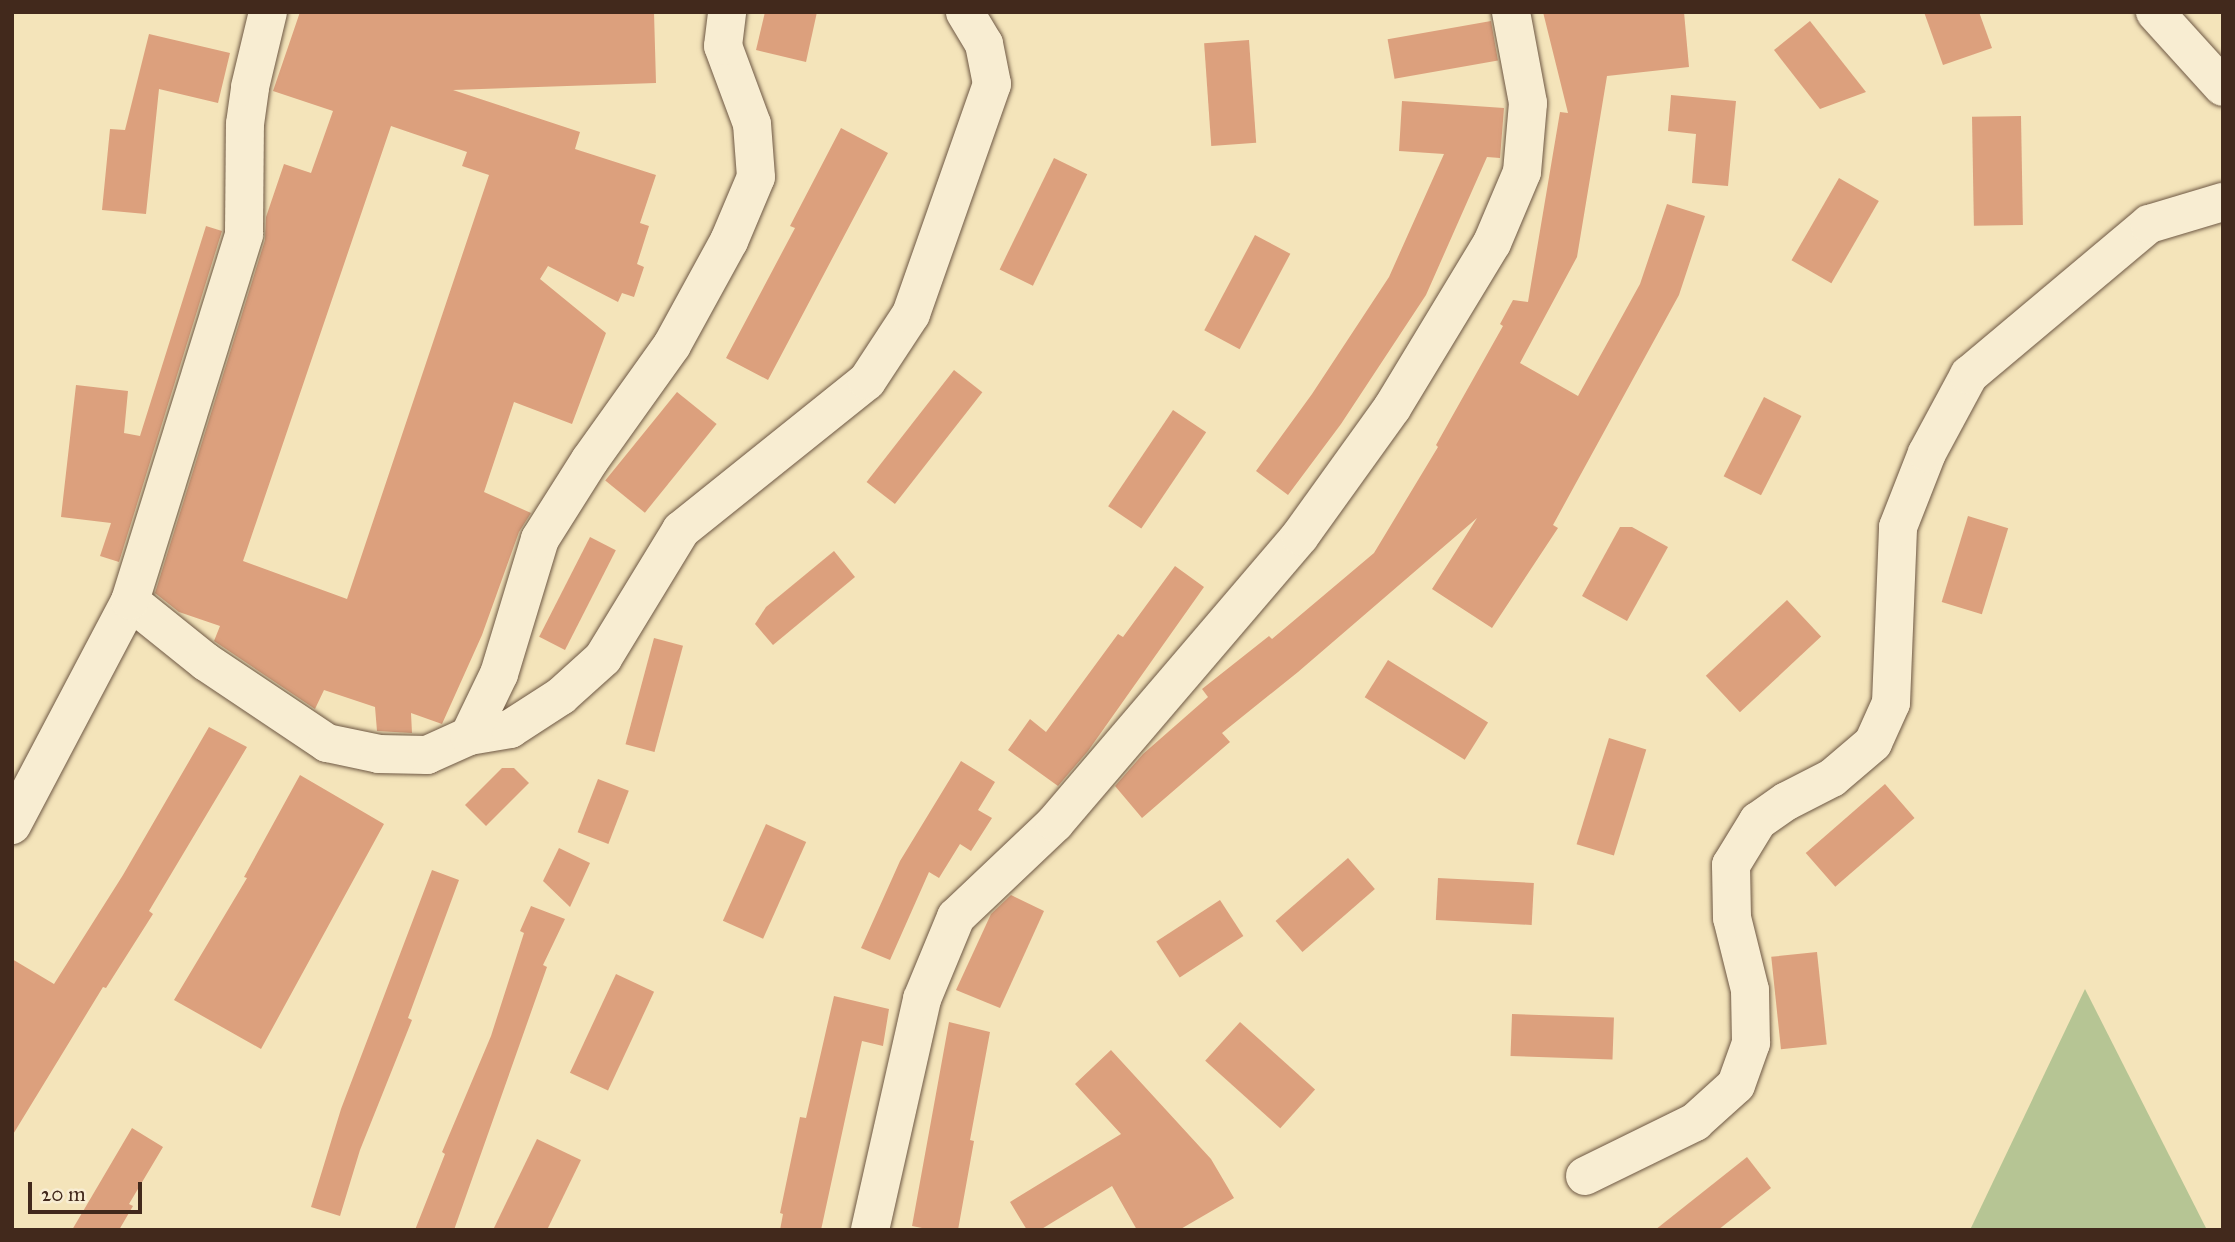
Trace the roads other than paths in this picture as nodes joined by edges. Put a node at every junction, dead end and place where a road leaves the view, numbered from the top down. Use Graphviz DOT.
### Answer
graph roads {
  1 [pos="268,12"];
  2 [pos="727,12"];
  3 [pos="965,12"];
  4 [pos="1511,12"];
  5 [pos="2155,12"];
  6 [pos="2223,87"];
  7 [pos="2223,202"];
  8 [pos="130,601"];
  9 [pos="469,736"];
  10 [pos="12,825"];
  11 [pos="1585,1176"];
  12 [pos="870,1230"];
  1 -- 8 [label="street"];
  2 -- 9 [label="street"];
  3 -- 9 [label="street"];
  4 -- 12 [label="street"];
  5 -- 6 [label="street"];
  7 -- 11 [label="street"];
  8 -- 9 [label="street"];
  8 -- 10 [label="street"];
}
